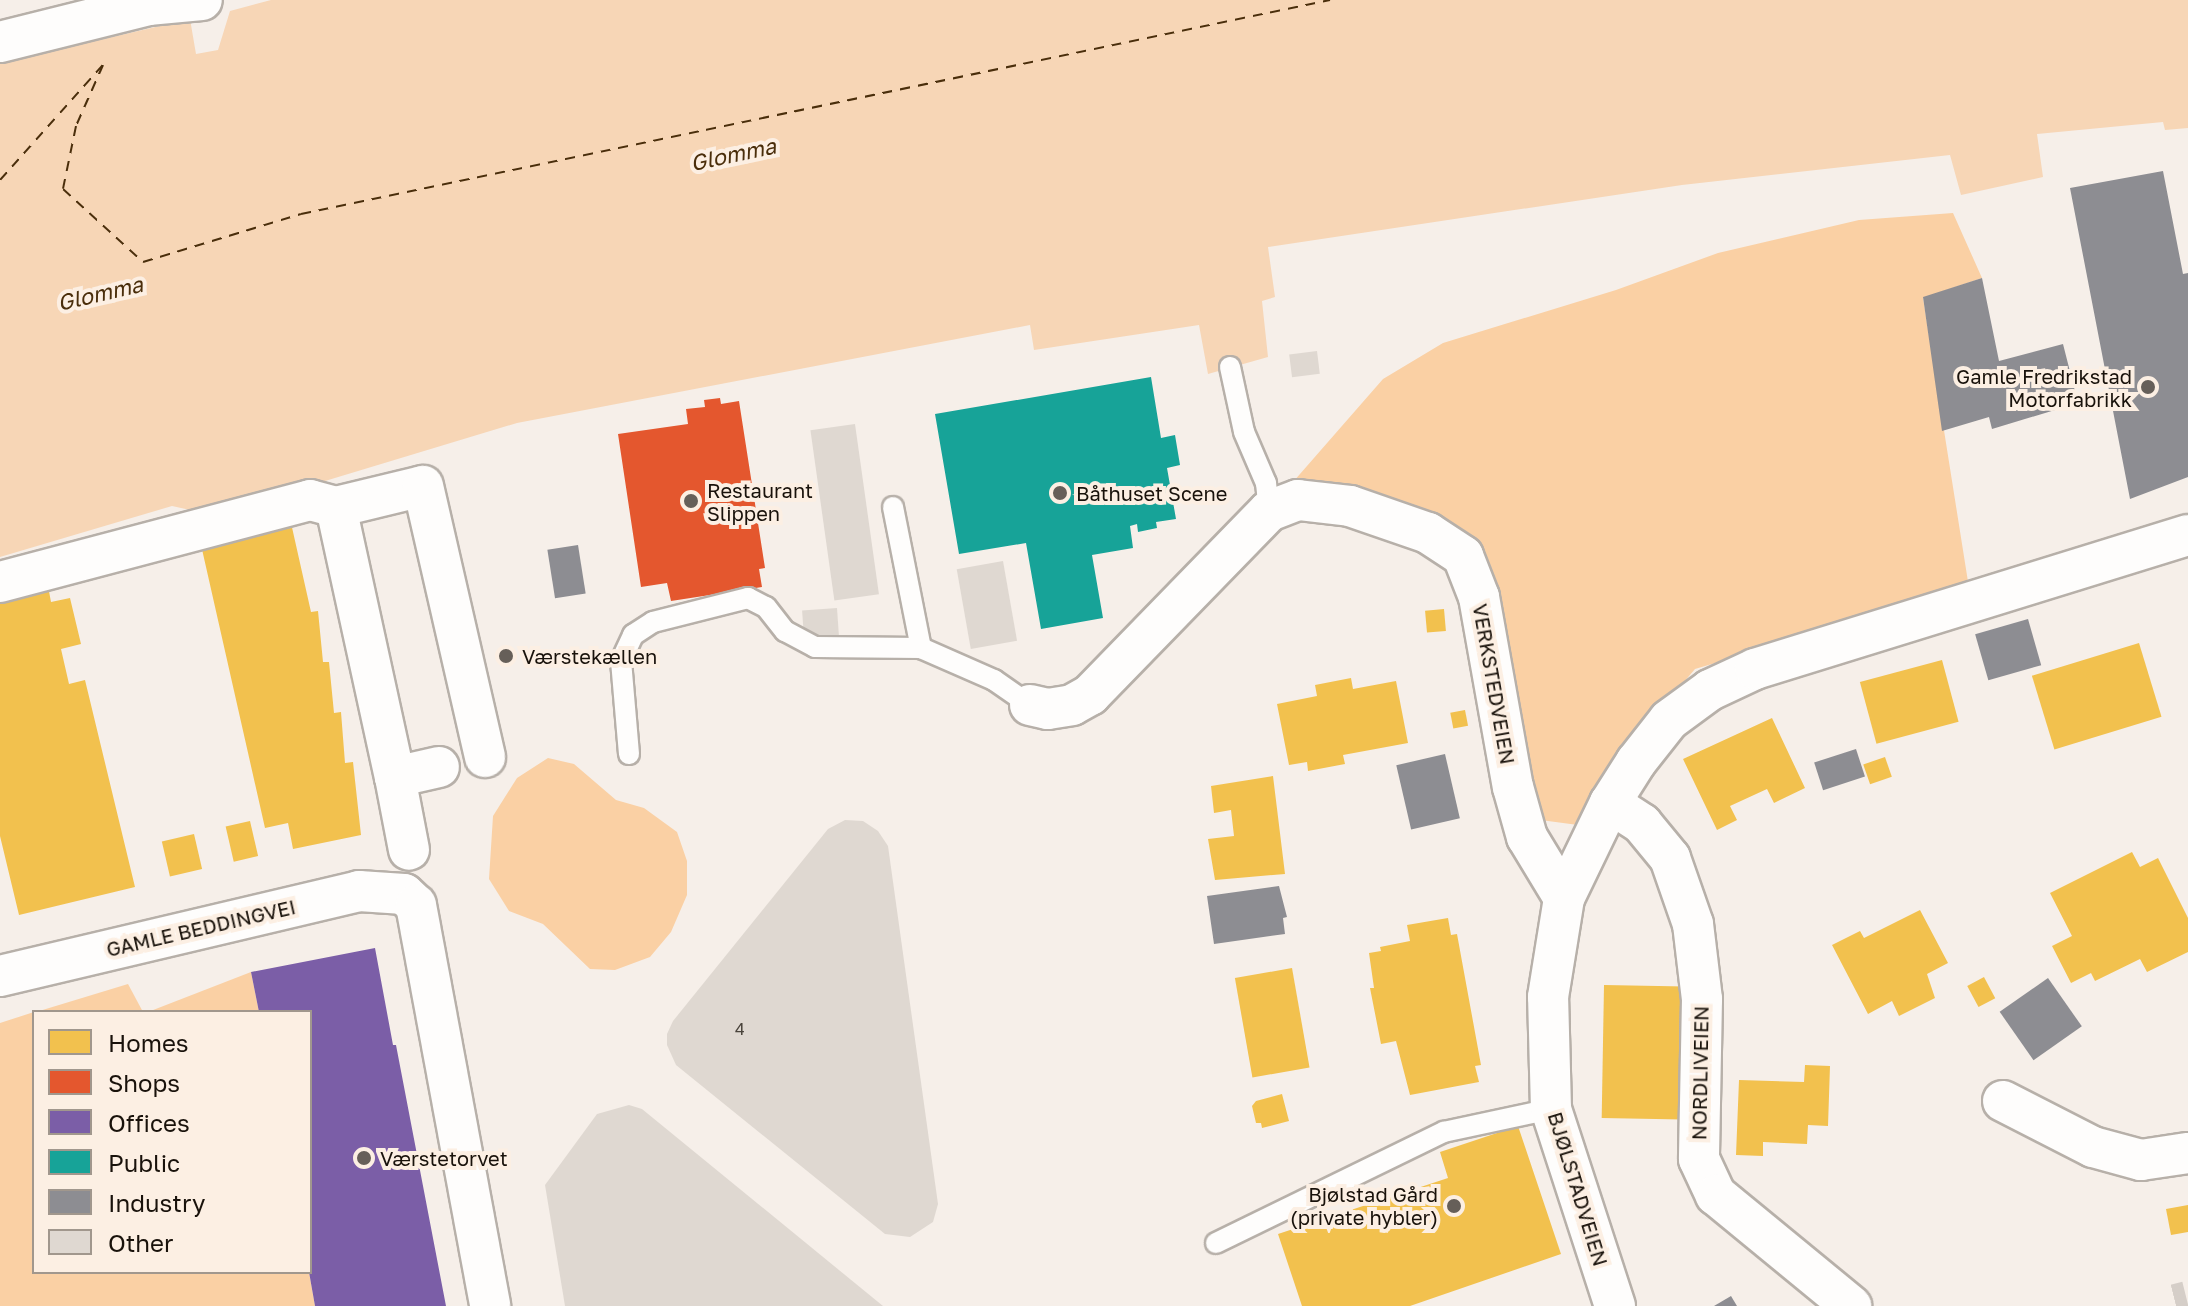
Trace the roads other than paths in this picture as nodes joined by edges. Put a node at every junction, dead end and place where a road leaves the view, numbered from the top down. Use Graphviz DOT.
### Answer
graph roads {
  1 [pos="202,0"];
  2 [pos="0,42"];
  3 [pos="1230,367"];
  4 [pos="336,507"];
  5 [pos="893,507"];
  6 [pos="1269,511"];
  7 [pos="2188,535"];
  8 [pos="0,582"];
  9 [pos="921,648"];
  10 [pos="1030,705"];
  11 [pos="629,754"];
  12 [pos="485,757"];
  13 [pos="439,767"];
  14 [pos="395,777"];
  15 [pos="1610,803"];
  16 [pos="409,850"];
  17 [pos="1564,898"];
  18 [pos="0,976"];
  19 [pos="2003,1101"];
  20 [pos="1551,1109"];
  21 [pos="2188,1153"];
  22 [pos="1216,1243"];
  23 [pos="490,1306"];
  24 [pos="1615,1306"];
  25 [pos="1851,1306"];
  1 -- 2 [label="street"];
  3 -- 6 [label="lane"];
  4 -- 8 [label="street"];
  4 -- 12 [label="street"];
  4 -- 14 [label="street"];
  5 -- 9 [label="lane"];
  6 -- 10 [label="street"];
  6 -- 17 [label="street, VERKSTEDVEIEN"];
  7 -- 15 [label="street, BJØLSTADVEIEN"];
  9 -- 10 [label="lane"];
  9 -- 11 [label="lane"];
  13 -- 14 [label="street"];
  14 -- 16 [label="street"];
  15 -- 17 [label="street, BJØLSTADVEIEN"];
  15 -- 25 [label="street, NORDLIVEIEN"];
  17 -- 20 [label="street, BJØLSTADVEIEN"];
  18 -- 23 [label="street, GAMLE BEDDINGVEI"];
  19 -- 21 [label="street"];
  20 -- 22 [label="lane"];
  20 -- 24 [label="street, BJØLSTADVEIEN"];
}
